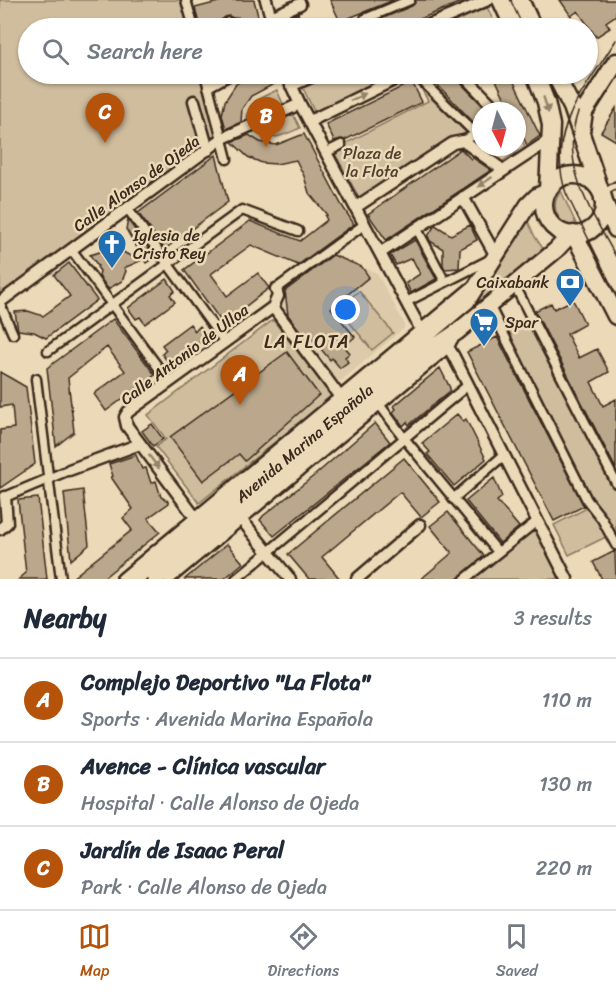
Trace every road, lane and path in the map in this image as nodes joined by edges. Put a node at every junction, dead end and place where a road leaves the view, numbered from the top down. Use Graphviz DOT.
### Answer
graph roads {
  1 [pos="186,0"];
  2 [pos="266,0"];
  3 [pos="410,0"];
  4 [pos="488,0"];
  5 [pos="501,0"];
  6 [pos="520,0"];
  7 [pos="300,4"];
  8 [pos="271,17"];
  9 [pos="191,18"];
  10 [pos="367,18"];
  11 [pos="446,18"];
  12 [pos="506,18"];
  13 [pos="529,18"];
  14 [pos="616,62"];
  15 [pos="207,84"];
  16 [pos="214,84"];
  17 [pos="296,84"];
  18 [pos="386,84"];
  19 [pos="425,84"];
  20 [pos="472,84"];
  21 [pos="538,84"];
  22 [pos="560,84"];
  23 [pos="291,86"];
  24 [pos="208,87"];
  25 [pos="194,101"];
  26 [pos="489,102"];
  27 [pos="300,104"];
  28 [pos="310,121"];
  29 [pos="472,129"];
  30 [pos="472,137"];
  31 [pos="224,138"];
  32 [pos="551,139"];
  33 [pos="463,141"];
  34 [pos="582,141"];
  35 [pos="341,146"];
  36 [pos="472,146"];
  37 [pos="208,150"];
  38 [pos="327,152"];
  39 [pos="488,156"];
  40 [pos="227,159"];
  41 [pos="503,170"];
  42 [pos="548,190"];
  43 [pos="605,192"];
  44 [pos="463,197"];
  45 [pos="356,207"];
  46 [pos="127,208"];
  47 [pos="365,224"];
  48 [pos="417,229"];
  49 [pos="616,229"];
  50 [pos="298,231"];
  51 [pos="572,234"];
  52 [pos="71,249"];
  53 [pos="380,254"];
  54 [pos="496,256"];
  55 [pos="168,263"];
  56 [pos="445,282"];
  57 [pos="514,284"];
  58 [pos="276,289"];
  59 [pos="406,302"];
  60 [pos="0,303"];
  61 [pos="111,305"];
  62 [pos="489,305"];
  63 [pos="273,307"];
  64 [pos="616,316"];
  65 [pos="13,334"];
  66 [pos="436,337"];
  67 [pos="224,341"];
  68 [pos="48,351"];
  69 [pos="36,379"];
  70 [pos="169,382"];
  71 [pos="468,385"];
  72 [pos="340,403"];
  73 [pos="379,404"];
  74 [pos="404,438"];
  75 [pos="140,444"];
  76 [pos="504,455"];
  77 [pos="301,457"];
  78 [pos="69,470"];
  79 [pos="48,479"];
  80 [pos="616,483"];
  81 [pos="4,497"];
  82 [pos="453,498"];
  83 [pos="195,517"];
  84 [pos="241,519"];
  85 [pos="537,521"];
  86 [pos="420,525"];
  87 [pos="0,529"];
  88 [pos="616,545"];
  89 [pos="268,552"];
  90 [pos="498,552"];
  91 [pos="566,578"];
  92 [pos="61,579"];
  93 [pos="122,579"];
  94 [pos="135,579"];
  95 [pos="155,579"];
  96 [pos="169,579"];
  97 [pos="236,579"];
  98 [pos="290,579"];
  99 [pos="357,579"];
  100 [pos="465,579"];
  1 -- 9 [label="street"];
  2 -- 8 [label="street"];
  3 -- 10 [label="street"];
  4 -- 11 [label="street"];
  5 -- 12 [label="main road"];
  6 -- 13 [label="main road"];
  7 -- 8 [label="street"];
  14 -- 34 [label="main road"];
  15 -- 24 [label="street"];
  16 -- 24 [label="street"];
  17 -- 23 [label="street"];
  28 -- 18 [label="street, one-way"];
  19 -- 29 [label="street"];
  20 -- 26 [label="street"];
  21 -- 32 [label="main road, one-way"];
  22 -- 34 [label="main road"];
  23 -- 27 [label="street"];
  24 -- 31 [label="street"];
  25 -- 37 [label="street"];
  27 -- 28 [label="street"];
  27 -- 31 [label="street, Calle Alonso de Ojeda"];
  28 -- 38 [label="street"];
  30 -- 33 [label="street"];
  31 -- 37 [label="street, Calle Alonso de Ojeda"];
  31 -- 40 [label="street"];
  32 -- 41 [label="street"];
  32 -- 42 [label="main road"];
  33 -- 36 [label="street"];
  33 -- 45 [label="street"];
  34 -- 43 [label="main road"];
  35 -- 38 [label="street"];
  37 -- 46 [label="street, Calle Alonso de Ojeda"];
  38 -- 45 [label="street"];
  39 -- 41 [label="street"];
  41 -- 44 [label="street, one-way"];
  42 -- 43 [label="main road"];
  42 -- 51 [label="main road"];
  42 -- 54 [label="main road, Avenida Marina Española"];
  43 -- 49 [label="main road"];
  43 -- 51 [label="main road"];
  44 -- 48 [label="street"];
  44 -- 54 [label="street"];
  45 -- 47 [label="street"];
  46 -- 52 [label="street, Calle Alonso de Ojeda"];
  46 -- 55 [label="street"];
  47 -- 53 [label="street"];
  47 -- 58 [label="street, Calle Antonio de Ulloa"];
  48 -- 53 [label="street"];
  48 -- 56 [label="street"];
  50 -- 55 [label="street"];
  51 -- 57 [label="main road, Avenida Marina Española"];
  51 -- 64 [label="main road"];
  52 -- 60 [label="street, Calle Alonso de Ojeda"];
  52 -- 61 [label="street"];
  53 -- 59 [label="street"];
  54 -- 56 [label="street"];
  54 -- 66 [label="main road, Avenida Marina Española"];
  55 -- 61 [label="street"];
  55 -- 67 [label="street"];
  56 -- 59 [label="street"];
  57 -- 62 [label="main road, Avenida Marina Española"];
  57 -- 80 [label="street"];
  58 -- 63 [label="street, Calle Antonio de Ulloa"];
  59 -- 66 [label="street"];
  60 -- 65 [label="street"];
  61 -- 68 [label="street"];
  61 -- 70 [label="street"];
  62 -- 66 [label="main road, Avenida Marina Española"];
  62 -- 88 [label="street"];
  63 -- 67 [label="street, Calle Antonio de Ulloa"];
  63 -- 72 [label="street, Calle Antonio de Ulloa"];
  66 -- 71 [label="street"];
  66 -- 72 [label="main road, Avenida Marina Española"];
  66 -- 73 [label="street, Avenida Marina Española"];
  66 -- 77 [label="main road, Avenida Marina Española"];
  67 -- 70 [label="street, Calle Antonio de Ulloa"];
  69 -- 79 [label="street"];
  70 -- 75 [label="street, Calle Antonio de Ulloa"];
  71 -- 74 [label="street"];
  71 -- 76 [label="street"];
  72 -- 77 [label="street, Avenida Marina Española"];
  72 -- 83 [label="street, Avenida Marina Española"];
  72 -- 94 [label="main road, Avenida Marina Española"];
  73 -- 74 [label="street"];
  73 -- 84 [label="street, Avenida Marina Española"];
  74 -- 82 [label="street"];
  74 -- 89 [label="street"];
  75 -- 78 [label="street"];
  75 -- 83 [label="street, Calle Antonio de Ulloa, one-way"];
  76 -- 82 [label="street"];
  76 -- 85 [label="street"];
  77 -- 95 [label="main road, Avenida Marina Española"];
  78 -- 79 [label="street"];
  79 -- 81 [label="street"];
  79 -- 92 [label="street"];
  81 -- 87 [label="street"];
  82 -- 90 [label="street"];
  83 -- 93 [label="street, Avenida Marina Española"];
  84 -- 89 [label="street"];
  84 -- 96 [label="street, Avenida Marina Española"];
  85 -- 90 [label="street"];
  85 -- 91 [label="street"];
  86 -- 99 [label="street"];
  89 -- 97 [label="street"];
  89 -- 98 [label="street"];
  90 -- 100 [label="street"];
}
